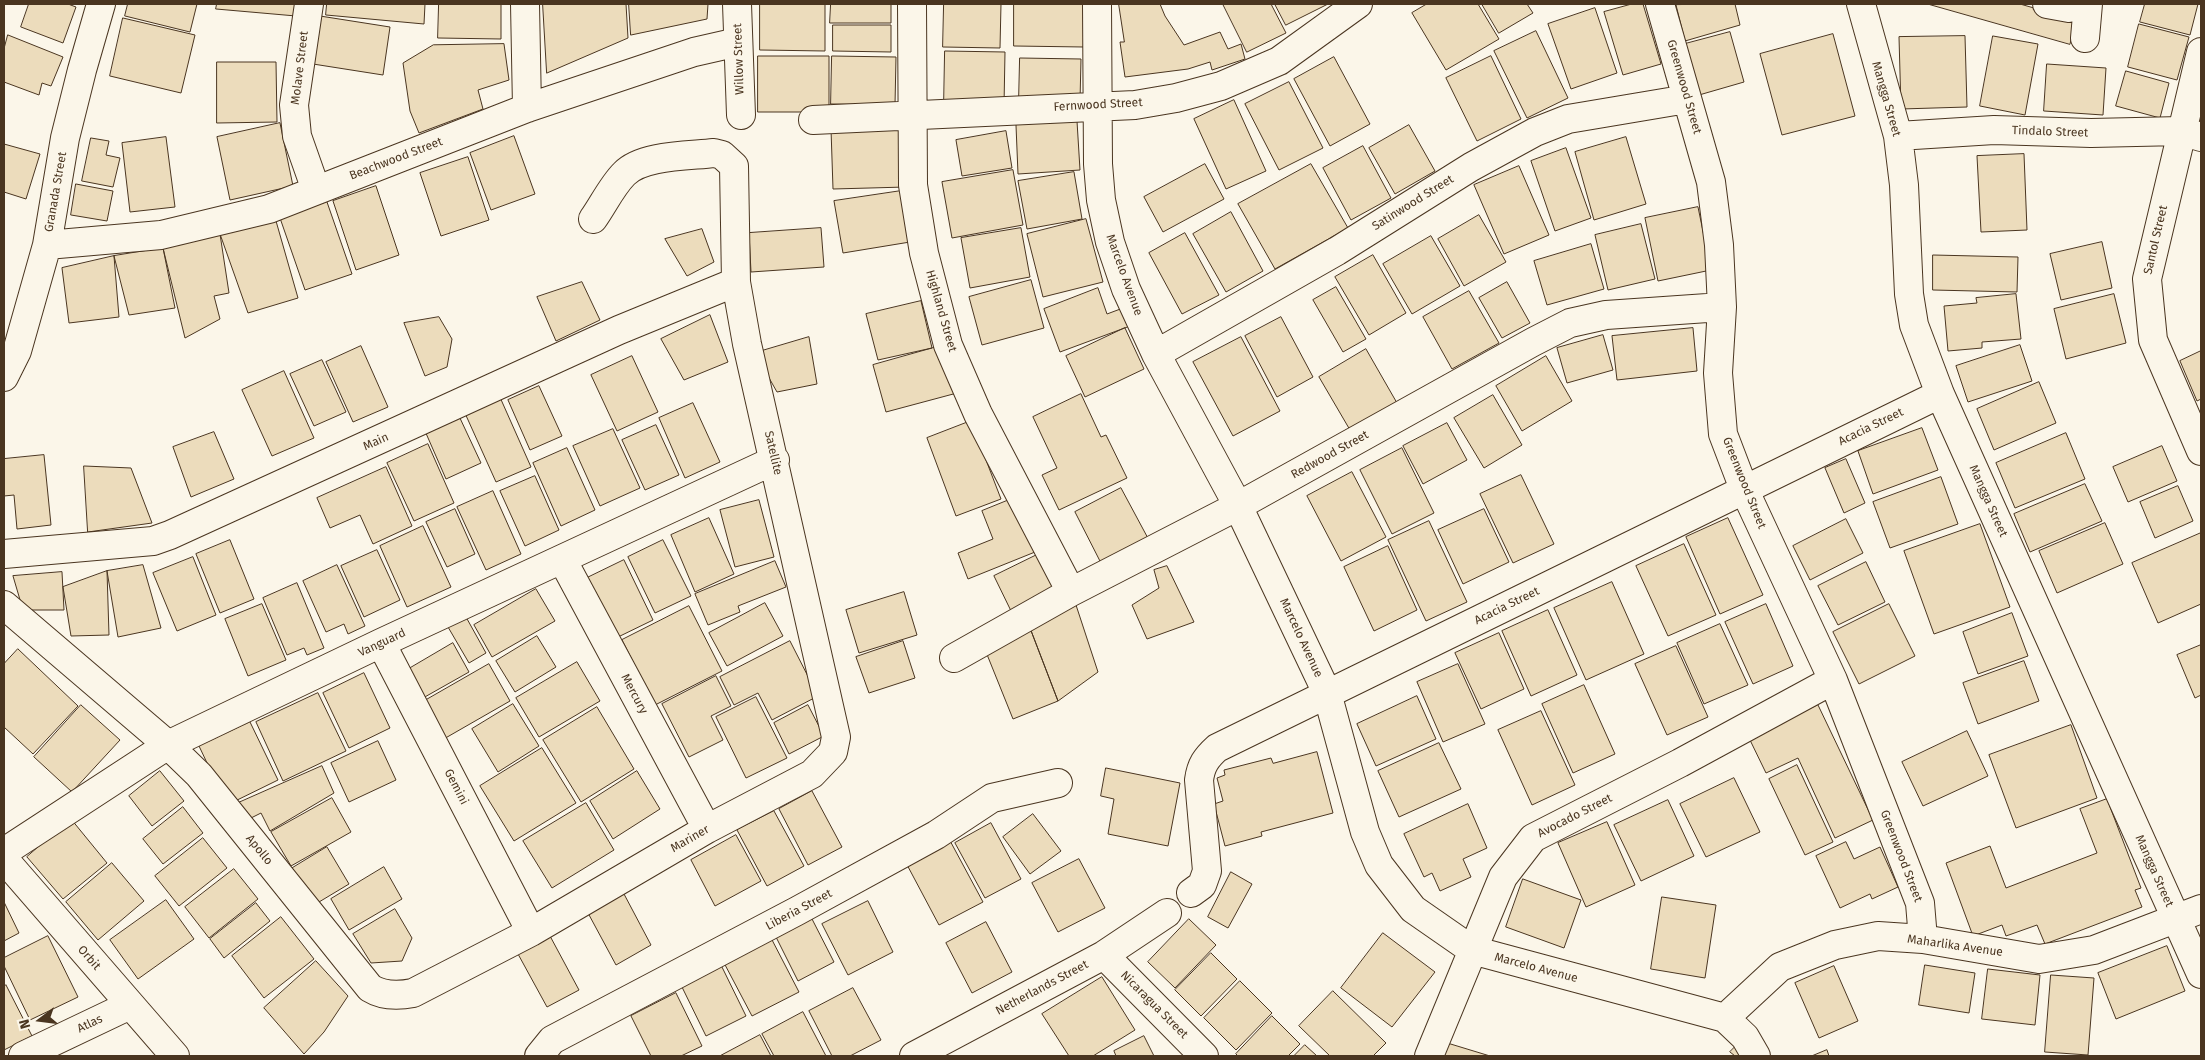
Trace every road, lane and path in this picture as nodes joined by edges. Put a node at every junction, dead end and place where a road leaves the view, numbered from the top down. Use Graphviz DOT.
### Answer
graph roads {
  1 [pos="102,4"];
  2 [pos="309,4"];
  3 [pos="525,4"];
  4 [pos="737,4"];
  5 [pos="912,4"];
  6 [pos="1097,4"];
  7 [pos="1660,4"];
  8 [pos="1861,4"];
  9 [pos="2047,4"];
  10 [pos="2078,4"];
  11 [pos="2088,4"];
  12 [pos="1352,5"];
  13 [pos="2085,38"];
  14 [pos="738,42"];
  15 [pos="2201,52"];
  16 [pos="1687,99"];
  17 [pos="1097,106"];
  18 [pos="527,108"];
  19 [pos="741,115"];
  20 [pos="911,115"];
  21 [pos="812,120"];
  22 [pos="2191,134"];
  23 [pos="1898,136"];
  24 [pos="316,190"];
  25 [pos="593,219"];
  26 [pos="47,245"];
  27 [pos="736,282"];
  28 [pos="1722,307"];
  29 [pos="1156,354"];
  30 [pos="4,377"];
  31 [pos="1940,394"];
  32 [pos="2201,451"];
  33 [pos="775,460"];
  34 [pos="1744,489"];
  35 [pos="1238,506"];
  36 [pos="4,554"];
  37 [pos="562,559"];
  38 [pos="1072,592"];
  39 [pos="4,605"];
  40 [pos="381,643"];
  41 [pos="954,658"];
  42 [pos="1832,680"];
  43 [pos="1327,693"];
  44 [pos="836,737"];
  45 [pos="168,745"];
  46 [pos="1058,783"];
  47 [pos="707,829"];
  48 [pos="4,852"];
  49 [pos="4,859"];
  50 [pos="1191,894"];
  51 [pos="2201,909"];
  52 [pos="1167,913"];
  53 [pos="2176,920"];
  54 [pos="531,932"];
  55 [pos="1923,939"];
  56 [pos="1472,950"];
  57 [pos="1104,954"];
  58 [pos="2201,974"];
  59 [pos="130,1005"];
  60 [pos="1724,1018"];
  61 [pos="541,1052"];
  62 [pos="23,1056"];
  63 [pos="175,1056"];
  64 [pos="914,1056"];
  65 [pos="1204,1056"];
  66 [pos="1429,1056"];
  67 [pos="1756,1056"];
  1 -- 26 [label="street, Granada Street"];
  2 -- 24 [label="street, Molave Street"];
  3 -- 18 [label="street"];
  4 -- 14 [label="street, Willow Street"];
  5 -- 20 [label="street, Highland Street"];
  6 -- 17 [label="street, Marcelo Avenue"];
  7 -- 16 [label="street, Greenwood Street"];
  8 -- 23 [label="street, Mangga Street"];
  9 -- 10 [label="street"];
  11 -- 13 [label="street"];
  12 -- 17 [label="street, Fernwood Street"];
  14 -- 18 [label="street, Beachwood Street"];
  14 -- 19 [label="street, Willow Street"];
  15 -- 22 [label="street, Santol Street"];
  16 -- 28 [label="street, Greenwood Street"];
  16 -- 29 [label="street, Satinwood Street"];
  17 -- 20 [label="street, Fernwood Street"];
  17 -- 29 [label="street, Marcelo Avenue"];
  18 -- 24 [label="street, Beachwood Street"];
  20 -- 21 [label="street, Fernwood Street"];
  20 -- 38 [label="street, Highland Street"];
  22 -- 23 [label="street, Tindalo Street"];
  22 -- 32 [label="street, Santol Street"];
  23 -- 31 [label="street, Mangga Street"];
  24 -- 26 [label="street, Beachwood Street"];
  25 -- 27 [label="street, Satellite"];
  26 -- 30 [label="street, Granada Street"];
  27 -- 33 [label="street, Satellite"];
  27 -- 36 [label="street, Main"];
  28 -- 34 [label="street, Greenwood Street"];
  28 -- 35 [label="street, Redwood Street"];
  29 -- 35 [label="street, Marcelo Avenue"];
  31 -- 34 [label="street, Acacia Street"];
  31 -- 53 [label="street, Mangga Street"];
  33 -- 37 [label="street, Vanguard"];
  33 -- 44 [label="street, Satellite"];
  34 -- 42 [label="street, Greenwood Street"];
  34 -- 43 [label="street, Acacia Street"];
  35 -- 38 [label="street, Redwood Street"];
  35 -- 43 [label="street, Marcelo Avenue"];
  37 -- 40 [label="street, Vanguard"];
  37 -- 47 [label="street, Mercury"];
  38 -- 41 [label="street, Redwood Street"];
  39 -- 45 [label="street, Apollo"];
  40 -- 45 [label="street, Vanguard"];
  40 -- 54 [label="street, Gemini"];
  42 -- 55 [label="street, Greenwood Street"];
  42 -- 56 [label="street, Avocado Street"];
  43 -- 50 [label="street, Acacia Street"];
  43 -- 56 [label="street, Marcelo Avenue"];
  44 -- 47 [label="street, Mariner"];
  45 -- 48 [label="street, Vanguard"];
  45 -- 54 [label="street, Apollo"];
  46 -- 61 [label="street, Liberia Street"];
  47 -- 54 [label="street, Mariner"];
  49 -- 59 [label="street, Orbit"];
  51 -- 53 [label="street, Maharlika Avenue"];
  52 -- 57 [label="street, Netherlands Street"];
  53 -- 55 [label="street, Maharlika Avenue"];
  53 -- 58 [label="street, Mangga Street"];
  55 -- 60 [label="street, Maharlika Avenue"];
  56 -- 60 [label="street, Marcelo Avenue"];
  56 -- 66 [label="street, Avocado Street"];
  57 -- 64 [label="street, Netherlands Street"];
  57 -- 65 [label="street, Nicaragua Street"];
  59 -- 62 [label="street, Atlas"];
  59 -- 63 [label="street, Orbit"];
  60 -- 67 [label="street, Marcelo Avenue"];
}
